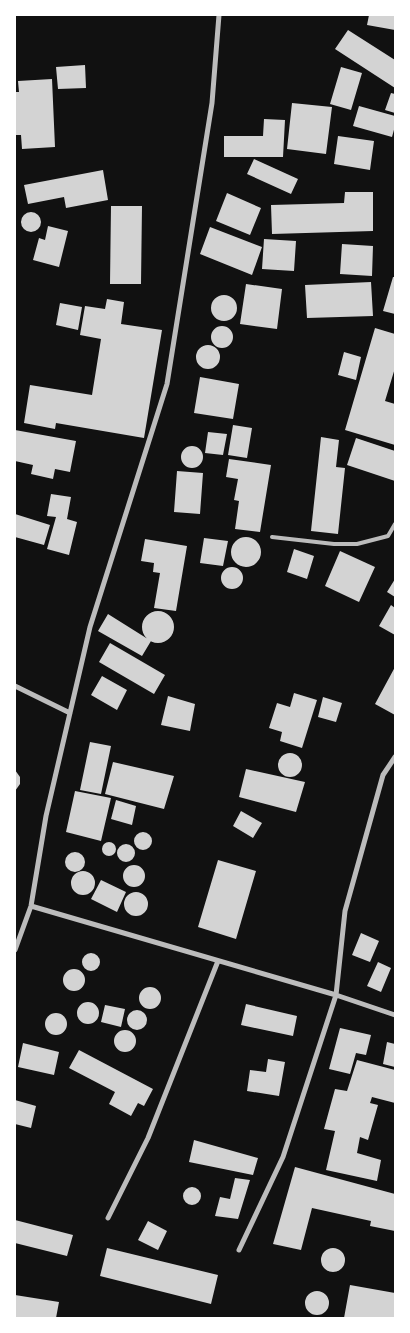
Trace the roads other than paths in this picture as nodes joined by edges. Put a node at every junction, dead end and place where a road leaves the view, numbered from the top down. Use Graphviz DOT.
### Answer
graph roads {
  1 [pos="219,15"];
  2 [pos="395,524"];
  3 [pos="272,537"];
  4 [pos="15,686"];
  5 [pos="70,713"];
  6 [pos="395,757"];
  7 [pos="31,906"];
  8 [pos="15,950"];
  9 [pos="218,961"];
  10 [pos="336,995"];
  11 [pos="395,1016"];
  12 [pos="108,1218"];
  13 [pos="240,1250"];
  1 -- 5 [label="street"];
  2 -- 3 [label="lane"];
  4 -- 5 [label="street"];
  5 -- 7 [label="street"];
  6 -- 10 [label="street"];
  7 -- 8 [label="street"];
  7 -- 9 [label="street"];
  9 -- 10 [label="street"];
  9 -- 12 [label="street"];
  10 -- 11 [label="street"];
  10 -- 13 [label="street"];
}
